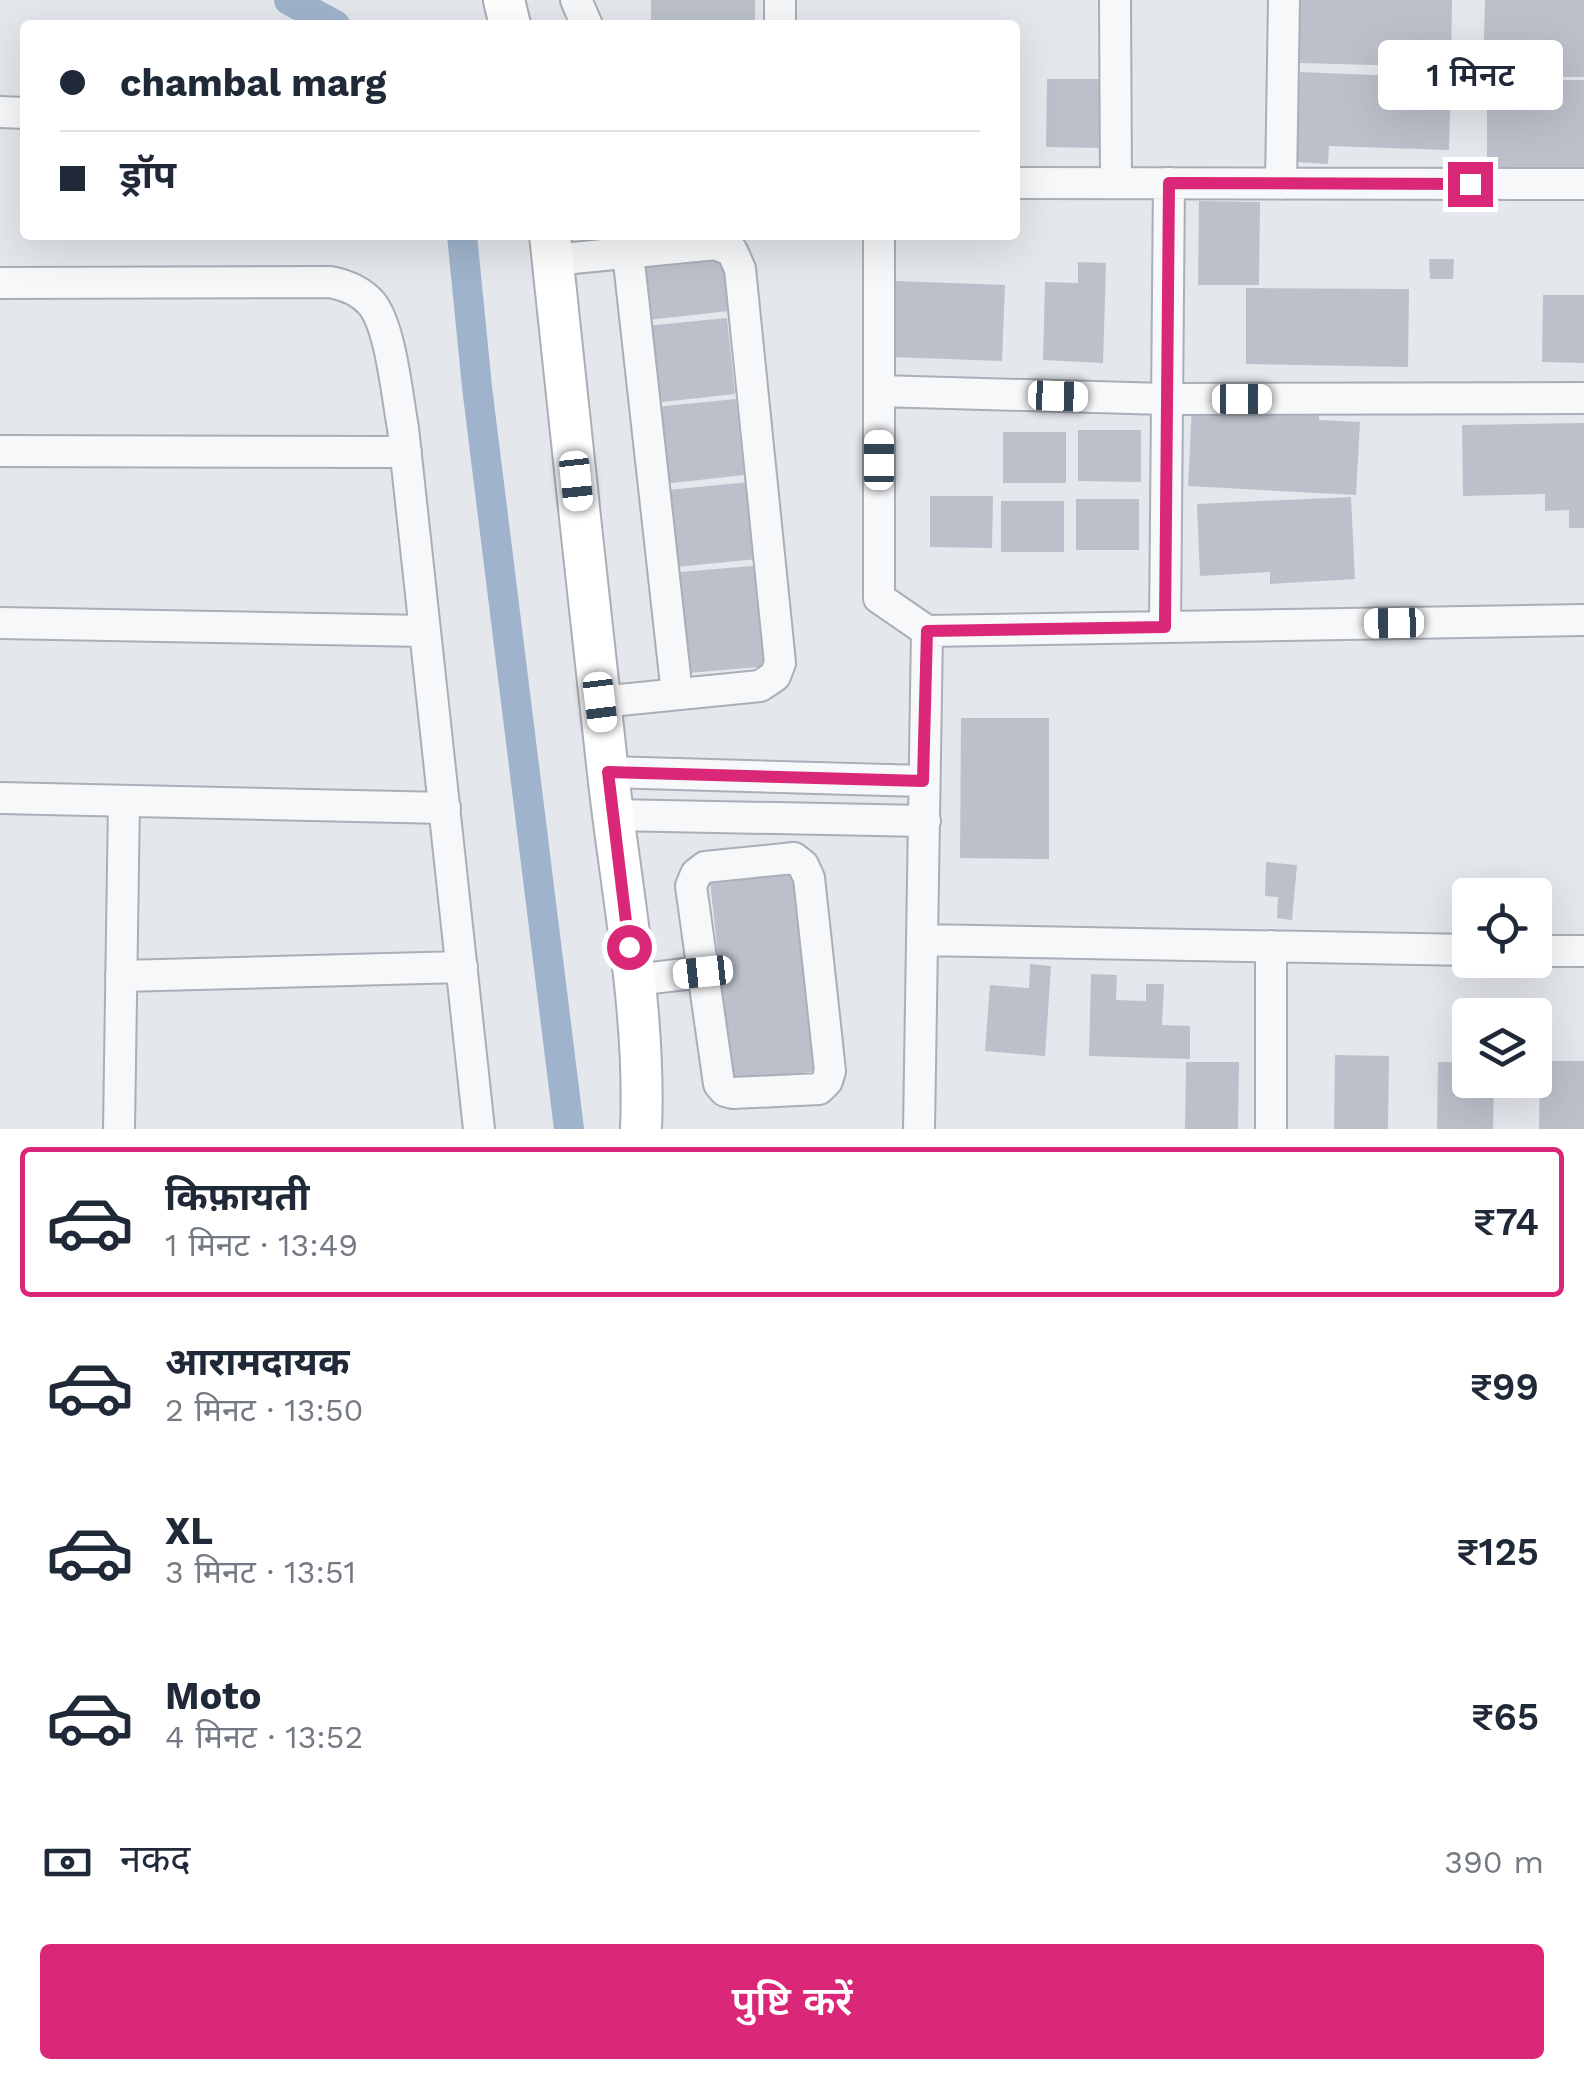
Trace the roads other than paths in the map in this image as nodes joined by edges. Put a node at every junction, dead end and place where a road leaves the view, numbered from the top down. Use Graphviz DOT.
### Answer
graph roads {
  1 [pos="1115,0"];
  2 [pos="1284,0"];
  3 [pos="1020,182"];
  4 [pos="1116,183"];
  5 [pos="1169,183"];
  6 [pos="1281,184"];
  7 [pos="1584,184"];
  8 [pos="879,240"];
  9 [pos="551,247"];
  10 [pos="628,252"];
  11 [pos="0,283"];
  12 [pos="878,391"];
  13 [pos="1584,398"];
  14 [pos="1166,399"];
  15 [pos="0,451"];
  16 [pos="406,452"];
  17 [pos="1584,620"];
  18 [pos="0,623"];
  19 [pos="1165,627"];
  20 [pos="426,631"];
  21 [pos="927,631"];
  22 [pos="677,694"];
  23 [pos="600,702"];
  24 [pos="608,772"];
  25 [pos="923,781"];
  26 [pos="0,798"];
  27 [pos="124,801"];
  28 [pos="445,808"];
  29 [pos="613,815"];
  30 [pos="925,821"];
  31 [pos="924,940"];
  32 [pos="1271,946"];
  33 [pos="1452,950"];
  34 [pos="1552,951"];
  35 [pos="1584,952"];
  36 [pos="462,967"];
  37 [pos="703,972"];
  38 [pos="121,976"];
  39 [pos="634,980"];
  40 [pos="119,1129"];
  41 [pos="479,1129"];
  42 [pos="642,1129"];
  43 [pos="919,1129"];
  44 [pos="1271,1129"];
  1 -- 4 [label="street"];
  2 -- 6 [label="street"];
  3 -- 4 [label="street"];
  4 -- 5 [label="street"];
  5 -- 6 [label="street"];
  5 -- 14 [label="street"];
  6 -- 7 [label="street"];
  8 -- 12 [label="street"];
  9 -- 10 [label="street"];
  9 -- 23 [label="street"];
  10 -- 22 [label="street"];
  10 -- 22 [label="street"];
  11 -- 16 [label="street"];
  12 -- 14 [label="street"];
  12 -- 21 [label="street"];
  13 -- 14 [label="street"];
  14 -- 19 [label="street"];
  15 -- 16 [label="street"];
  16 -- 20 [label="street"];
  17 -- 19 [label="street"];
  18 -- 20 [label="street"];
  19 -- 21 [label="street"];
  20 -- 28 [label="street"];
  21 -- 25 [label="street"];
  22 -- 23 [label="street"];
  23 -- 24 [label="street"];
  24 -- 25 [label="street"];
  24 -- 29 [label="street"];
  25 -- 30 [label="street"];
  26 -- 27 [label="street"];
  27 -- 28 [label="street"];
  27 -- 38 [label="street"];
  28 -- 36 [label="street"];
  29 -- 30 [label="street"];
  29 -- 39 [label="street"];
  30 -- 31 [label="street"];
  31 -- 32 [label="street"];
  31 -- 43 [label="street"];
  32 -- 33 [label="street"];
  32 -- 44 [label="street"];
  34 -- 35 [label="street"];
  36 -- 38 [label="street"];
  36 -- 41 [label="street"];
  37 -- 37 [label="street"];
  37 -- 39 [label="street"];
  38 -- 40 [label="street"];
  39 -- 42 [label="street"];
}
